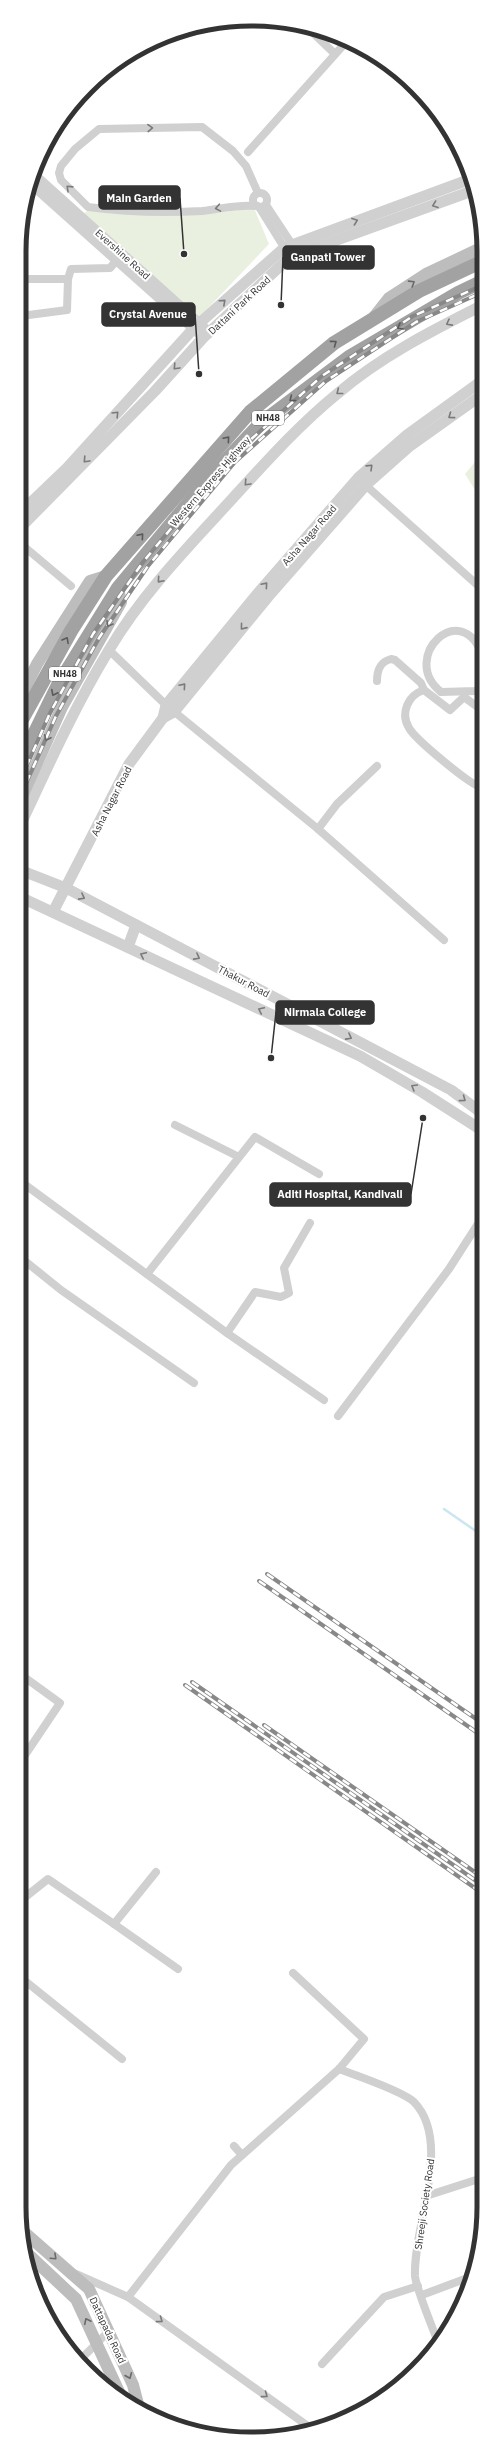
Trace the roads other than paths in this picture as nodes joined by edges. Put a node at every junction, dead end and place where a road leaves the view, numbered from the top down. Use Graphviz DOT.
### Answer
graph roads {
  1 [pos="316,36"];
  2 [pos="343,46"];
  3 [pos="335,54"];
  4 [pos="248,152"];
  5 [pos="38,179"];
  6 [pos="466,181"];
  7 [pos="36,187"];
  8 [pos="469,192"];
  9 [pos="258,193"];
  10 [pos="261,206"];
  11 [pos="88,207"];
  12 [pos="377,213"];
  13 [pos="76,218"];
  14 [pos="382,224"];
  15 [pos="338,227"];
  16 [pos="344,238"];
  17 [pos="288,246"];
  18 [pos="477,250"];
  19 [pos="295,256"];
  20 [pos="117,260"];
  21 [pos="477,264"];
  22 [pos="26,279"];
  23 [pos="68,279"];
  24 [pos="477,284"];
  25 [pos="477,291"];
  26 [pos="458,293"];
  27 [pos="477,308"];
  28 [pos="26,315"];
  29 [pos="373,318"];
  30 [pos="197,326"];
  31 [pos="206,335"];
  32 [pos="146,383"];
  33 [pos="477,384"];
  34 [pos="155,391"];
  35 [pos="477,398"];
  36 [pos="108,430"];
  37 [pos="70,471"];
  38 [pos="362,482"];
  39 [pos="26,508"];
  40 [pos="26,521"];
  41 [pos="26,548"];
  42 [pos="106,576"];
  43 [pos="477,585"];
  44 [pos="71,586"];
  45 [pos="118,588"];
  46 [pos="477,644"];
  47 [pos="109,650"];
  48 [pos="377,681"];
  49 [pos="26,686"];
  50 [pos="424,690"];
  51 [pos="477,690"];
  52 [pos="477,707"];
  53 [pos="170,709"];
  54 [pos="26,712"];
  55 [pos="26,751"];
  56 [pos="377,766"];
  57 [pos="477,787"];
  58 [pos="26,788"];
  59 [pos="26,813"];
  60 [pos="318,828"];
  61 [pos="26,872"];
  62 [pos="66,888"];
  63 [pos="26,900"];
  64 [pos="53,912"];
  65 [pos="136,925"];
  66 [pos="444,940"];
  67 [pos="128,947"];
  68 [pos="332,1028"];
  69 [pos="328,1041"];
  70 [pos="477,1110"];
  71 [pos="175,1125"];
  72 [pos="477,1127"];
  73 [pos="238,1156"];
  74 [pos="318,1174"];
  75 [pos="26,1185"];
  76 [pos="310,1223"];
  77 [pos="477,1225"];
  78 [pos="26,1262"];
  79 [pos="147,1274"];
  80 [pos="227,1333"];
  81 [pos="194,1383"];
  82 [pos="324,1400"];
  83 [pos="338,1416"];
  84 [pos="26,1678"];
  85 [pos="26,1754"];
  86 [pos="156,1872"];
  87 [pos="26,1896"];
  88 [pos="114,1924"];
  89 [pos="178,1969"];
  90 [pos="293,1973"];
  91 [pos="26,1982"];
  92 [pos="122,2059"];
  93 [pos="339,2069"];
  94 [pos="234,2146"];
  95 [pos="242,2155"];
  96 [pos="477,2180"];
  97 [pos="426,2196"];
  98 [pos="28,2235"];
  99 [pos="32,2258"];
  100 [pos="69,2270"];
  101 [pos="465,2279"];
  102 [pos="418,2286"];
  103 [pos="422,2295"];
  104 [pos="128,2297"];
  105 [pos="110,2330"];
  106 [pos="436,2336"];
  107 [pos="98,2343"];
  108 [pos="84,2357"];
  109 [pos="322,2364"];
  110 [pos="117,2387"];
  111 [pos="137,2401"];
  112 [pos="307,2425"];
  1 -- 3 [label="street"];
  2 -- 3 [label="street"];
  3 -- 4 [label="street"];
  5 -- 13 [label="street, Evershine Road"];
  6 -- 12 [label="street, Dattani Park Road"];
  7 -- 13 [label="street, Evershine Road"];
  8 -- 14 [label="street, Dattani Park Road, one-way"];
  9 -- 10 [label="street"];
  9 -- 10 [label="street"];
  11 -- 9 [label="street, one-way"];
  10 -- 11 [label="street, one-way"];
  10 -- 17 [label="street"];
  11 -- 13 [label="street"];
  12 -- 14 [label="street"];
  15 -- 12 [label="street, Dattani Park Road, one-way"];
  13 -- 20 [label="street, Evershine Road"];
  13 -- 30 [label="street, Evershine Road"];
  14 -- 16 [label="street, Dattani Park Road"];
  15 -- 16 [label="street"];
  15 -- 17 [label="street, Dattani Park Road"];
  16 -- 19 [label="street, Dattani Park Road"];
  17 -- 19 [label="street"];
  30 -- 17 [label="street, Dattani Park Road, one-way"];
  29 -- 18 [label="main road, one-way"];
  19 -- 31 [label="street, Dattani Park Road"];
  20 -- 23 [label="street"];
  20 -- 30 [label="street, Evershine Road"];
  21 -- 29 [label="highway, Western Express Highway / NH48"];
  22 -- 23 [label="street"];
  23 -- 28 [label="street"];
  24 -- 26 [label="highway, Western Express Highway / NH48"];
  25 -- 26 [label="main road"];
  26 -- 45 [label="highway, Western Express Highway / NH48, one-way"];
  27 -- 47 [label="street, one-way"];
  42 -- 29 [label="highway, Western Express Highway / NH48, one-way"];
  30 -- 31 [label="street, Evershine Road"];
  30 -- 32 [label="street, Dattani Park Road"];
  31 -- 34 [label="street, Dattani Park Road, one-way"];
  32 -- 34 [label="street"];
  36 -- 32 [label="street, Dattani Park Road, one-way"];
  38 -- 33 [label="street, Asha Nagar Road, one-way"];
  34 -- 36 [label="street, Dattani Park Road"];
  35 -- 38 [label="street, Asha Nagar Road, one-way"];
  36 -- 37 [label="street, Dattani Park Road"];
  37 -- 39 [label="street, Dattani Park Road"];
  37 -- 40 [label="street, Dattani Park Road"];
  38 -- 43 [label="street"];
  38 -- 53 [label="street, Asha Nagar Road"];
  41 -- 44 [label="street"];
  42 -- 49 [label="main road"];
  54 -- 42 [label="highway, Western Express Highway / NH48, one-way"];
  45 -- 55 [label="highway, Western Express Highway / NH48, one-way"];
  45 -- 58 [label="main road, one-way"];
  46 -- 51 [label="street"];
  47 -- 53 [label="street"];
  47 -- 59 [label="street"];
  48 -- 50 [label="street"];
  50 -- 52 [label="street"];
  50 -- 57 [label="street"];
  53 -- 60 [label="street"];
  53 -- 62 [label="street, Asha Nagar Road"];
  56 -- 60 [label="street"];
  60 -- 66 [label="street"];
  61 -- 62 [label="street, Thakur Road"];
  62 -- 64 [label="street, Asha Nagar Road"];
  62 -- 65 [label="street, Thakur Road, one-way"];
  63 -- 64 [label="street, Thakur Road"];
  64 -- 67 [label="street, Thakur Road"];
  65 -- 67 [label="street"];
  65 -- 68 [label="street, Thakur Road, one-way"];
  69 -- 67 [label="street, Thakur Road, one-way"];
  68 -- 69 [label="street"];
  68 -- 70 [label="street, Thakur Road, one-way"];
  72 -- 69 [label="street, Thakur Road, one-way"];
  71 -- 73 [label="street"];
  73 -- 74 [label="street"];
  73 -- 79 [label="street"];
  75 -- 79 [label="street"];
  76 -- 80 [label="street"];
  77 -- 83 [label="street"];
  78 -- 81 [label="street"];
  79 -- 80 [label="street"];
  80 -- 82 [label="street"];
  84 -- 85 [label="street"];
  86 -- 88 [label="street"];
  87 -- 88 [label="street"];
  88 -- 89 [label="street"];
  90 -- 93 [label="street"];
  91 -- 92 [label="street"];
  93 -- 95 [label="street"];
  93 -- 97 [label="street, Shreeji Society Road"];
  94 -- 95 [label="street"];
  95 -- 104 [label="street"];
  96 -- 97 [label="street"];
  97 -- 102 [label="street, Shreeji Society Road"];
  98 -- 100 [label="main road, Dattapada Road, one-way"];
  107 -- 99 [label="main road, one-way"];
  100 -- 104 [label="street"];
  100 -- 105 [label="main road, Dattapada Road"];
  101 -- 103 [label="street"];
  102 -- 103 [label="street, Shreeji Society Road"];
  102 -- 109 [label="street"];
  103 -- 106 [label="street, Shreeji Society Road"];
  104 -- 112 [label="street, one-way"];
  105 -- 107 [label="street"];
  105 -- 111 [label="main road, Dattapada Road, one-way"];
  107 -- 108 [label="street"];
  107 -- 110 [label="main road"];
}
